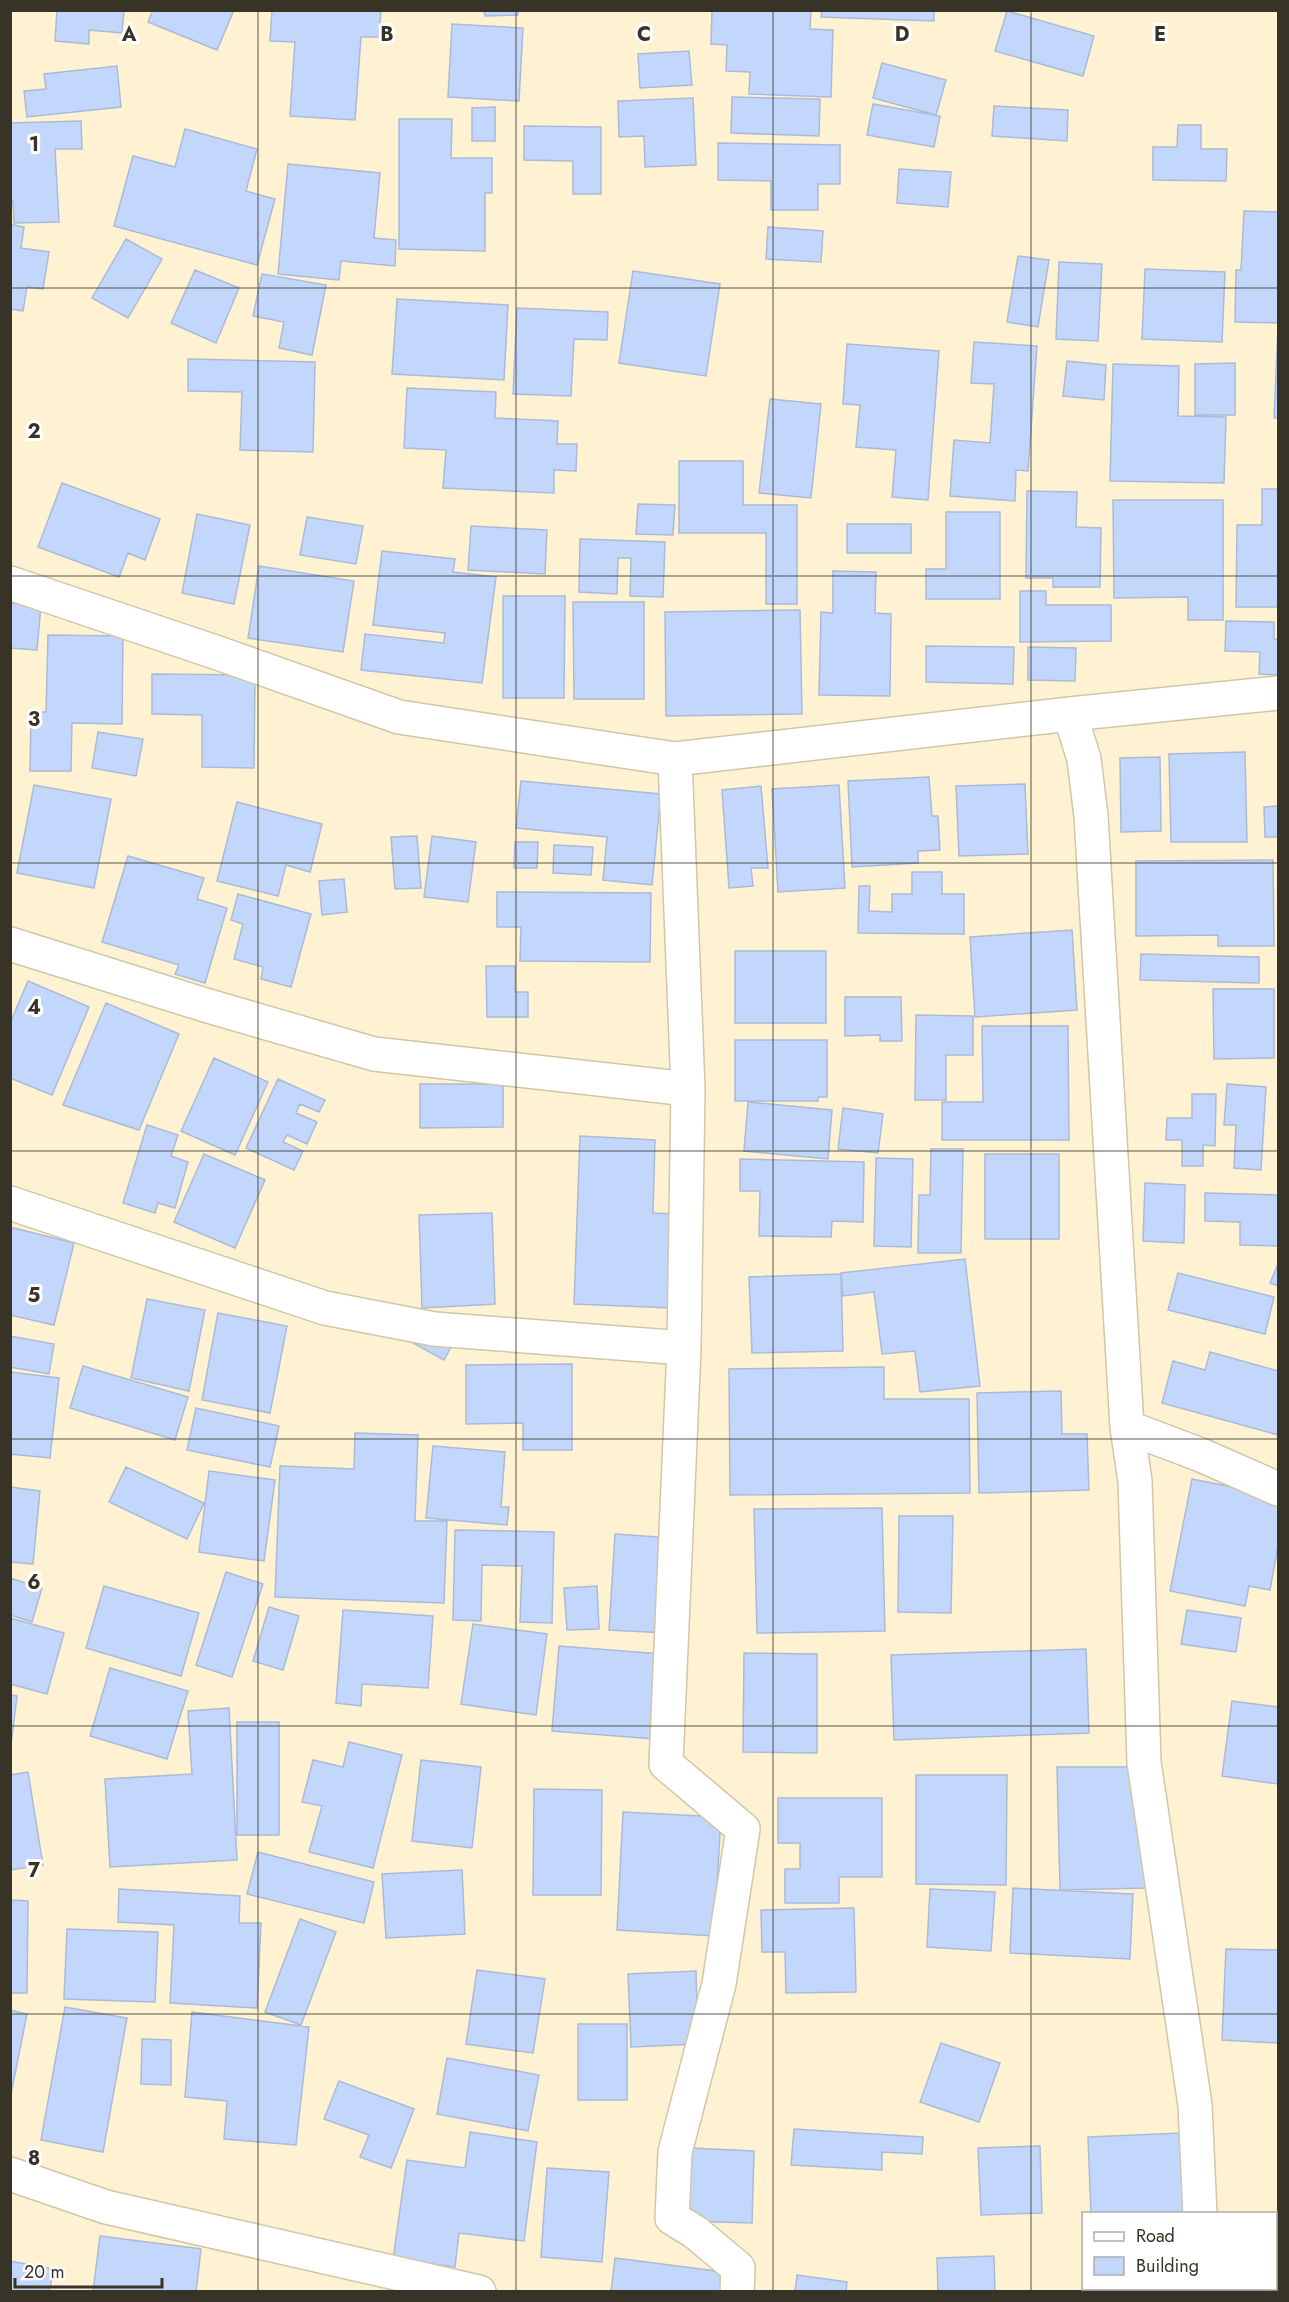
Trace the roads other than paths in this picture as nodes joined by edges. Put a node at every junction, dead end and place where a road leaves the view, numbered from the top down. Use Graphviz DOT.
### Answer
graph roads {
  1 [pos="10,584"];
  2 [pos="1278,693"];
  3 [pos="1070,714"];
  4 [pos="675,759"];
  5 [pos="10,944"];
  6 [pos="688,1089"];
  7 [pos="10,1203"];
  8 [pos="684,1348"];
  9 [pos="1127,1427"];
  10 [pos="1278,1489"];
  11 [pos="10,2174"];
  12 [pos="1200,2212"];
  13 [pos="479,2292"];
  14 [pos="737,2292"];
  1 -- 4 [label="street"];
  2 -- 3 [label="street"];
  3 -- 4 [label="street"];
  3 -- 9 [label="street"];
  4 -- 6 [label="street"];
  5 -- 6 [label="street"];
  6 -- 8 [label="street"];
  7 -- 8 [label="street"];
  8 -- 14 [label="street"];
  9 -- 10 [label="street"];
  9 -- 12 [label="street"];
  11 -- 13 [label="street"];
}
